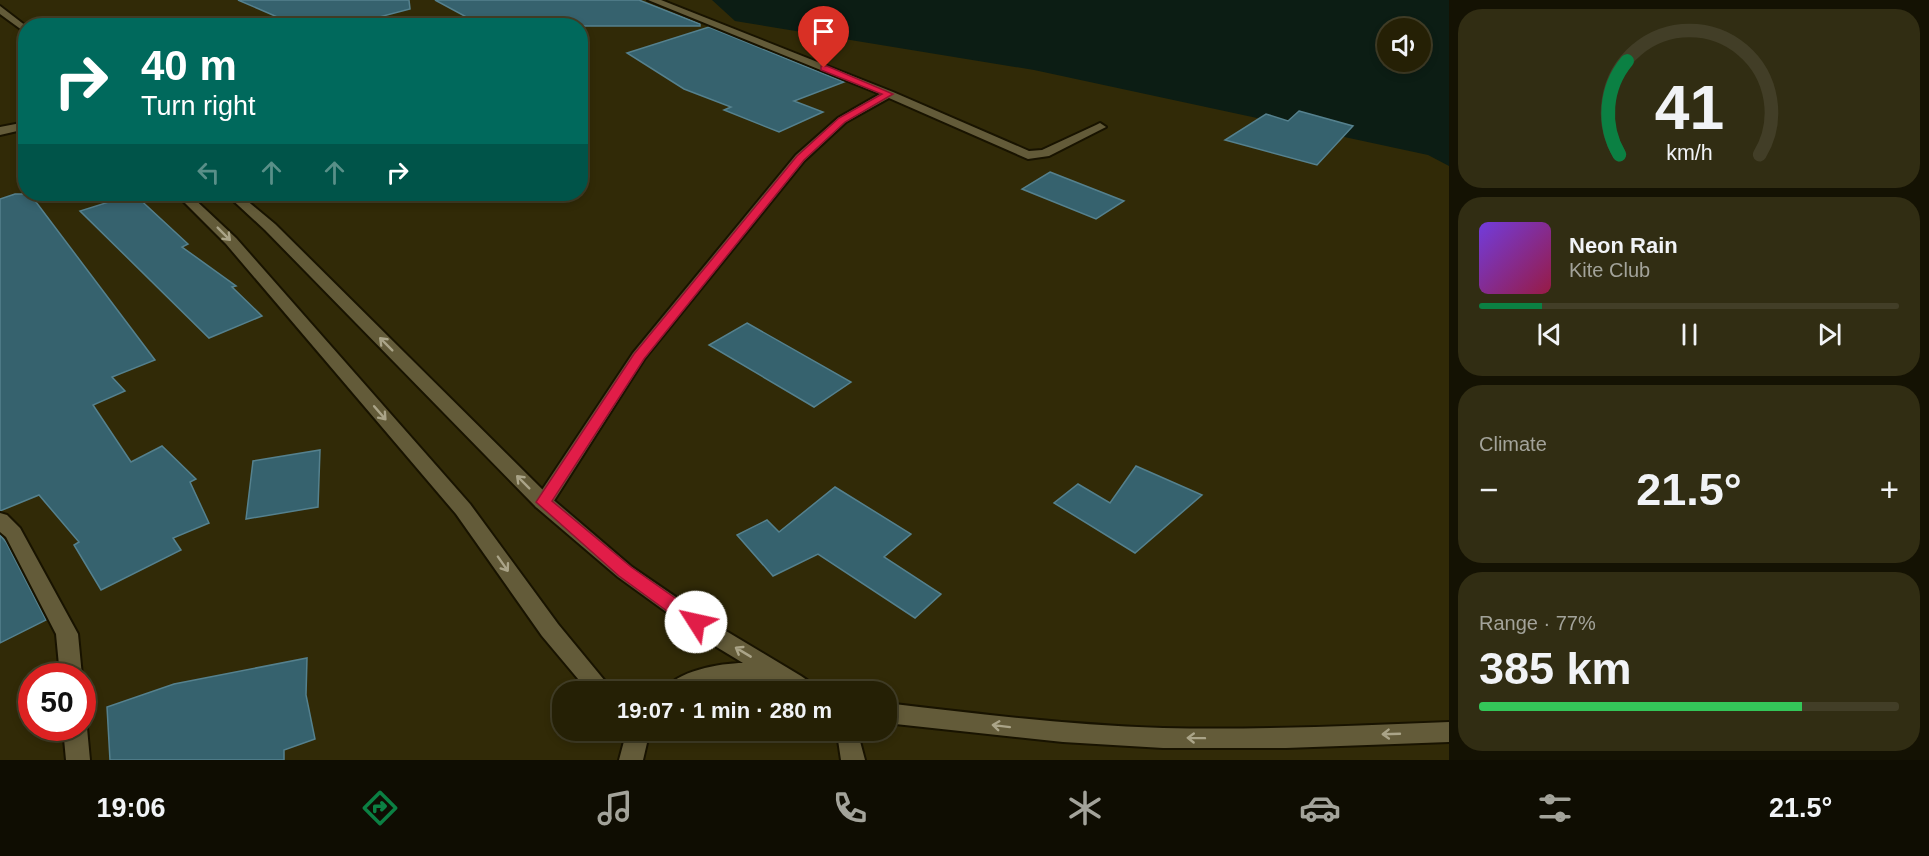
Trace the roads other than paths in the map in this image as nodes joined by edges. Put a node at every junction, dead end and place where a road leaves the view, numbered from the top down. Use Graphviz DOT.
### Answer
graph roads {
  1 [pos="652,0"];
  2 [pos="0,9"];
  3 [pos="18,24"];
  4 [pos="889,94"];
  5 [pos="18,126"];
  6 [pos="1100,127"];
  7 [pos="0,131"];
  8 [pos="189,201"];
  9 [pos="240,201"];
  10 [pos="543,502"];
  11 [pos="0,520"];
  12 [pos="70,663"];
  13 [pos="594,681"];
  14 [pos="696,681"];
  15 [pos="779,681"];
  16 [pos="789,681"];
  17 [pos="897,714"];
  18 [pos="1449,732"];
  19 [pos="76,741"];
  20 [pos="635,741"];
  21 [pos="850,741"];
  22 [pos="78,760"];
  23 [pos="631,760"];
  24 [pos="853,760"];
  1 -- 4 [label="main road"];
  2 -- 3 [label="main road"];
  4 -- 6 [label="main road"];
  4 -- 10 [label="main road"];
  5 -- 7 [label="main road"];
  8 -- 13 [label="main road, one-way"];
  10 -- 9 [label="main road, one-way"];
  16 -- 10 [label="main road, one-way"];
  11 -- 12 [label="main road"];
  14 -- 15 [label="main road"];
  18 -- 17 [label="main road, one-way"];
  19 -- 22 [label="main road"];
  20 -- 23 [label="main road"];
  21 -- 24 [label="main road"];
}
